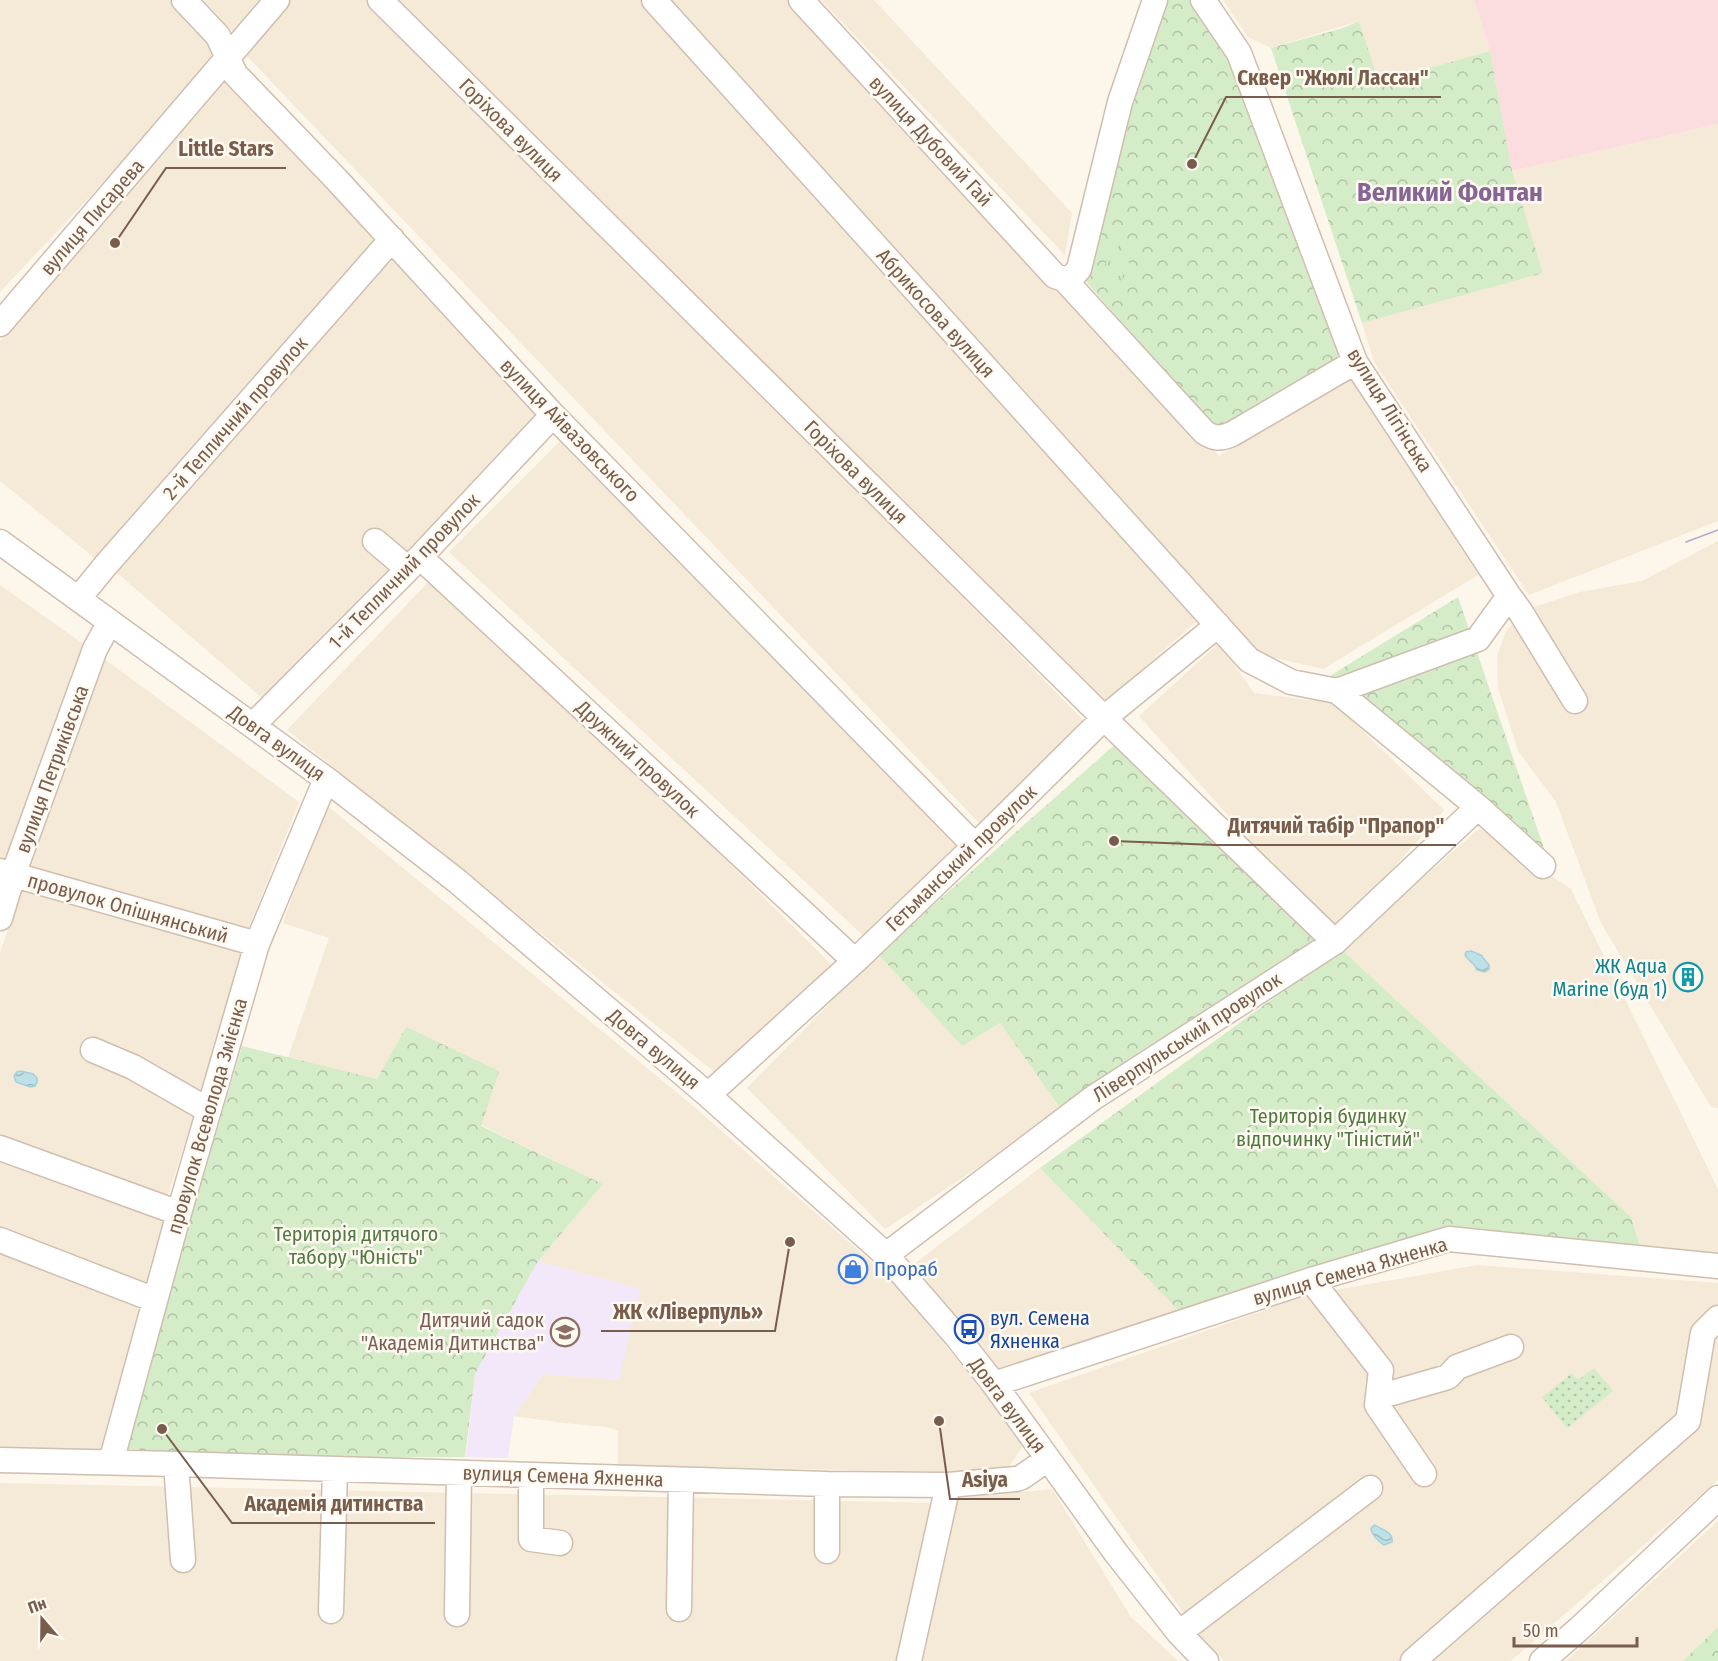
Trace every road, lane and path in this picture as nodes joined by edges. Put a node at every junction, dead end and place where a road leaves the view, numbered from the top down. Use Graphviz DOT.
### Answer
graph roads {
  1 [pos="184,0"];
  2 [pos="277,0"];
  3 [pos="380,0"];
  4 [pos="654,0"];
  5 [pos="801,0"];
  6 [pos="1155,0"];
  7 [pos="1203,0"];
  8 [pos="228,58"];
  9 [pos="392,239"];
  10 [pos="1064,279"];
  11 [pos="0,324"];
  12 [pos="1355,362"];
  13 [pos="554,415"];
  14 [pos="375,541"];
  15 [pos="0,542"];
  16 [pos="414,563"];
  17 [pos="1509,596"];
  18 [pos="79,598"];
  19 [pos="110,622"];
  20 [pos="1218,625"];
  21 [pos="1337,691"];
  22 [pos="1575,701"];
  23 [pos="1104,718"];
  24 [pos="253,725"];
  25 [pos="326,779"];
  26 [pos="1478,807"];
  27 [pos="975,846"];
  28 [pos="1543,866"];
  29 [pos="7,873"];
  30 [pos="0,918"];
  31 [pos="1335,942"];
  32 [pos="257,944"];
  33 [pos="855,961"];
  34 [pos="93,1050"];
  35 [pos="708,1095"];
  36 [pos="208,1110"];
  37 [pos="0,1148"];
  38 [pos="179,1213"];
  39 [pos="0,1240"];
  40 [pos="886,1255"];
  41 [pos="1718,1266"];
  42 [pos="1311,1280"];
  43 [pos="155,1300"];
  44 [pos="1718,1318"];
  45 [pos="1511,1347"];
  46 [pos="994,1384"];
  47 [pos="1378,1396"];
  48 [pos="1048,1459"];
  49 [pos="0,1460"];
  50 [pos="111,1462"];
  51 [pos="176,1464"];
  52 [pos="335,1469"];
  53 [pos="459,1473"];
  54 [pos="1424,1473"];
  55 [pos="531,1475"];
  56 [pos="681,1480"];
  57 [pos="827,1484"];
  58 [pos="948,1485"];
  59 [pos="1370,1488"];
  60 [pos="1718,1498"];
  61 [pos="560,1543"];
  62 [pos="827,1551"];
  63 [pos="183,1560"];
  64 [pos="679,1609"];
  65 [pos="332,1611"];
  66 [pos="457,1614"];
  67 [pos="1179,1633"];
  68 [pos="909,1661"];
  69 [pos="1206,1661"];
  70 [pos="1413,1661"];
  71 [pos="1542,1661"];
  1 -- 8 [label="street, вулиця Айвазовського"];
  2 -- 8 [label="street, вулиця Писарева"];
  3 -- 23 [label="street, Горіхова вулиця"];
  4 -- 20 [label="street, Абрикосова вулиця"];
  5 -- 10 [label="street, вулиця Дубовий Гай"];
  6 -- 10 [label="street"];
  7 -- 12 [label="street, вулиця Лігінська"];
  8 -- 9 [label="street, вулиця Айвазовського"];
  8 -- 11 [label="street, вулиця Писарева"];
  9 -- 13 [label="street, вулиця Айвазовського"];
  9 -- 18 [label="street, 2-й Тепличний провулок"];
  10 -- 12 [label="street, вулиця Дубовий Гай"];
  12 -- 17 [label="street, вулиця Лігінська"];
  13 -- 16 [label="street, 1-й Тепличний провулок"];
  13 -- 27 [label="street, вулиця Айвазовського"];
  14 -- 16 [label="street, Дружний провулок"];
  15 -- 18 [label="street, Довга вулиця"];
  16 -- 24 [label="street, 1-й Тепличний провулок"];
  16 -- 33 [label="street, Дружний провулок"];
  17 -- 21 [label="street"];
  17 -- 22 [label="street, вулиця Лігінська"];
  18 -- 19 [label="street, Довга вулиця"];
  19 -- 24 [label="street, Довга вулиця"];
  19 -- 29 [label="street, вулиця Петриківська"];
  20 -- 21 [label="street, Абрикосова вулиця"];
  20 -- 23 [label="street, Гетьманський провулок"];
  21 -- 26 [label="street"];
  23 -- 27 [label="street, Гетьманський провулок"];
  23 -- 31 [label="street, Горіхова вулиця"];
  24 -- 25 [label="street, Довга вулиця"];
  25 -- 32 [label="street, провулок Всеволода Змієнка"];
  25 -- 35 [label="street, Довга вулиця"];
  26 -- 28 [label="street"];
  26 -- 31 [label="street, Ліверпульський провулок"];
  27 -- 33 [label="street, Гетьманський провулок"];
  29 -- 30 [label="street, вулиця Петриківська"];
  29 -- 32 [label="street, провулок Опішнянський"];
  31 -- 40 [label="street, Ліверпульський провулок"];
  32 -- 36 [label="street, провулок Всеволода Змієнка"];
  33 -- 35 [label="street, Гетьманський провулок"];
  34 -- 36 [label="street"];
  35 -- 40 [label="street, Довга вулиця"];
  36 -- 38 [label="street, провулок Всеволода Змієнка"];
  37 -- 38 [label="street"];
  38 -- 43 [label="street, провулок Всеволода Змієнка"];
  39 -- 43 [label="street"];
  40 -- 46 [label="street, Довга вулиця"];
  41 -- 42 [label="street, вулиця Семена Яхненка"];
  42 -- 46 [label="street, вулиця Семена Яхненка"];
  42 -- 47 [label="street"];
  43 -- 50 [label="street, провулок Всеволода Змієнка"];
  44 -- 70 [label="street"];
  45 -- 47 [label="street"];
  46 -- 48 [label="street, Довга вулиця"];
  47 -- 54 [label="street"];
  48 -- 58 [label="street, вулиця Семена Яхненка"];
  48 -- 67 [label="street, Довга вулиця"];
  49 -- 50 [label="street, вулиця Семена Яхненка"];
  50 -- 51 [label="street, вулиця Семена Яхненка"];
  51 -- 52 [label="street, вулиця Семена Яхненка"];
  51 -- 63 [label="street"];
  52 -- 53 [label="street, вулиця Семена Яхненка"];
  52 -- 65 [label="street"];
  53 -- 55 [label="street, вулиця Семена Яхненка"];
  53 -- 66 [label="street"];
  55 -- 56 [label="street, вулиця Семена Яхненка"];
  55 -- 61 [label="street"];
  56 -- 57 [label="street, вулиця Семена Яхненка"];
  56 -- 64 [label="street"];
  57 -- 58 [label="street, вулиця Семена Яхненка"];
  57 -- 62 [label="street"];
  58 -- 68 [label="street"];
  59 -- 67 [label="street"];
  60 -- 71 [label="street"];
  67 -- 69 [label="street, Довга вулиця"];
}
